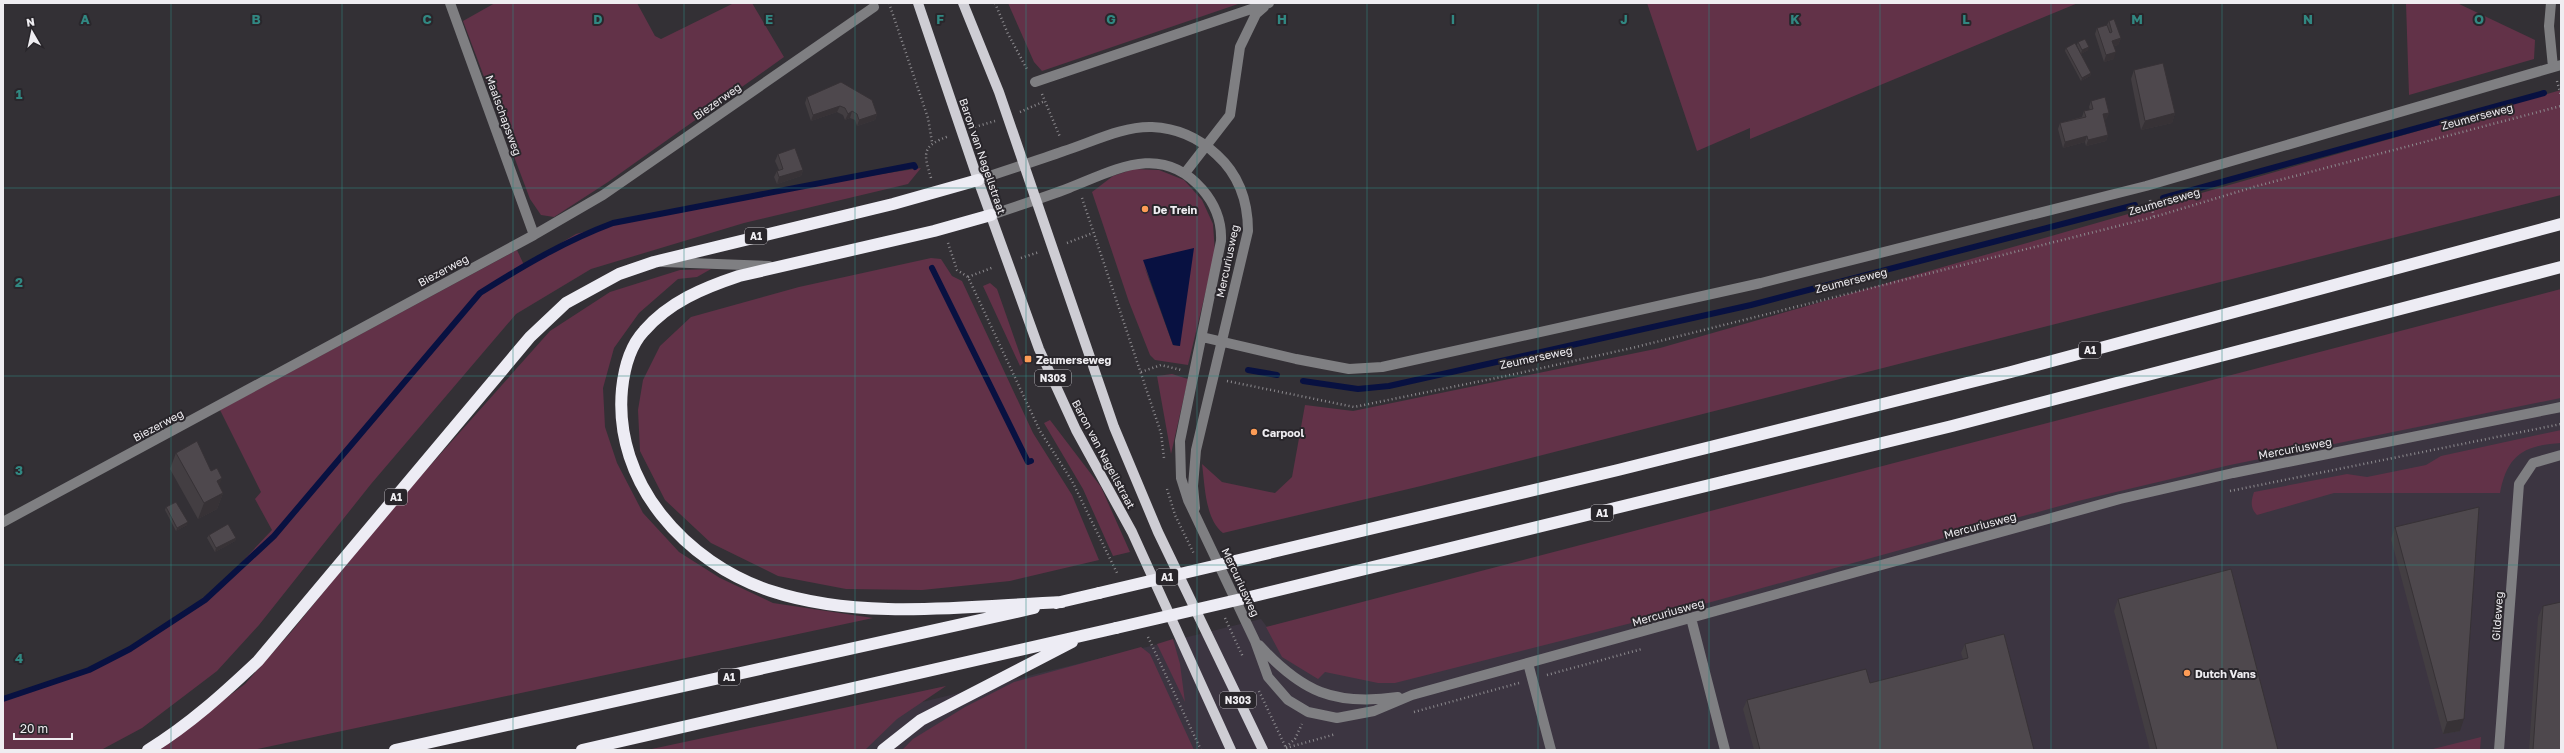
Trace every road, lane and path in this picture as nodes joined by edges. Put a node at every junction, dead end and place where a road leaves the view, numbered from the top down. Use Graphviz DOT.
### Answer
graph roads {
  1 [pos="450,3"];
  2 [pos="889,3"];
  3 [pos="918,3"];
  4 [pos="963,3"];
  5 [pos="995,3"];
  6 [pos="1269,3"];
  7 [pos="2551,3"];
  8 [pos="874,6"];
  9 [pos="2557,66"];
  10 [pos="1035,82"];
  11 [pos="1045,101"];
  12 [pos="2561,106"];
  13 [pos="1008,116"];
  14 [pos="962,132"];
  15 [pos="932,142"];
  16 [pos="1206,146"];
  17 [pos="1023,164"];
  18 [pos="1185,173"];
  19 [pos="978,180"];
  20 [pos="934,193"];
  21 [pos="1036,200"];
  22 [pos="991,215"];
  23 [pos="2561,224"];
  24 [pos="944,228"];
  25 [pos="534,235"];
  26 [pos="1052,248"];
  27 [pos="654,262"];
  28 [pos="1008,262"];
  29 [pos="773,267"];
  30 [pos="2561,267"];
  31 [pos="968,276"];
  32 [pos="1202,337"];
  33 [pos="1222,342"];
  34 [pos="1194,373"];
  35 [pos="1212,378"];
  36 [pos="2561,407"];
  37 [pos="2561,424"];
  38 [pos="2561,455"];
  39 [pos="2238,489"];
  40 [pos="1196,512"];
  41 [pos="3,522"];
  42 [pos="1118,574"];
  43 [pos="1062,602"];
  44 [pos="1690,618"];
  45 [pos="1144,630"];
  46 [pos="1085,635"];
  47 [pos="1255,641"];
  48 [pos="1528,663"];
  49 [pos="1412,695"];
  50 [pos="148,750"];
  51 [pos="395,750"];
  52 [pos="582,750"];
  53 [pos="883,750"];
  54 [pos="1201,750"];
  55 [pos="1231,750"];
  56 [pos="1263,750"];
  57 [pos="1551,750"];
  58 [pos="1725,750"];
  59 [pos="2499,750"];
  1 -- 25 [label="street, Maalschapsweg"];
  2 -- 15 [label="path"];
  3 -- 14 [label="main road, Baron van Nagellstraat / N303"];
  4 -- 13 [label="main road, Baron van Nagellstraat / N303"];
  5 -- 10 [label="path"];
  6 -- 10 [label="street"];
  6 -- 16 [label="street"];
  7 -- 9 [label="street, Zeumerseweg"];
  8 -- 25 [label="street, Biezerweg"];
  9 -- 33 [label="street, Zeumerseweg"];
  11 -- 13 [label="path"];
  12 -- 35 [label="path, Zeumerseweg"];
  13 -- 14 [label="path"];
  13 -- 17 [label="main road, Baron van Nagellstraat / N303"];
  14 -- 15 [label="path"];
  14 -- 19 [label="main road, Baron van Nagellstraat / N303"];
  15 -- 20 [label="path"];
  16 -- 17 [label="street, Mercuriusweg"];
  16 -- 18 [label="street"];
  16 -- 33 [label="street, Mercuriusweg"];
  17 -- 19 [label="street, Mercuriusweg"];
  17 -- 21 [label="main road, Baron van Nagellstraat / N303"];
  18 -- 21 [label="street, Mercuriusweg"];
  18 -- 32 [label="street, Mercuriusweg"];
  19 -- 20 [label="highway, A1"];
  19 -- 22 [label="main road, Baron van Nagellstraat / N303"];
  20 -- 27 [label="highway, A1"];
  21 -- 22 [label="street, Mercuriusweg"];
  21 -- 26 [label="main road, Baron van Nagellstraat / N303"];
  22 -- 24 [label="highway, A1"];
  22 -- 28 [label="main road, Baron van Nagellstraat / N303"];
  23 -- 43 [label="highway, A1, bridge"];
  24 -- 29 [label="highway, A1"];
  24 -- 31 [label="path"];
  25 -- 41 [label="street, Biezerweg"];
  26 -- 28 [label="path"];
  26 -- 34 [label="path"];
  26 -- 56 [label="main road, Baron van Nagellstraat / N303"];
  27 -- 29 [label="street, A1"];
  27 -- 50 [label="highway, A1"];
  28 -- 31 [label="path"];
  28 -- 55 [label="main road, Baron van Nagellstraat / N303"];
  29 -- 43 [label="highway, A1"];
  30 -- 46 [label="highway, A1, bridge"];
  31 -- 42 [label="path"];
  32 -- 33 [label="street, Zeumerseweg"];
  32 -- 34 [label="street, Mercuriusweg"];
  33 -- 35 [label="street, Mercuriusweg"];
  34 -- 40 [label="street, Mercuriusweg"];
  35 -- 40 [label="street, Mercuriusweg"];
  36 -- 44 [label="street, Mercuriusweg"];
  37 -- 39 [label="path"];
  38 -- 59 [label="street, Gildeweg"];
  40 -- 47 [label="street, Mercuriusweg"];
  43 -- 51 [label="highway, A1"];
  44 -- 48 [label="street, Mercuriusweg"];
  44 -- 58 [label="street"];
  45 -- 54 [label="path"];
  46 -- 52 [label="highway, A1"];
  46 -- 53 [label="highway, A1"];
  47 -- 49 [label="street, Mercuriusweg"];
  47 -- 49 [label="street, Mercuriusweg"];
  48 -- 49 [label="street, Mercuriusweg"];
  48 -- 57 [label="street"];
}
